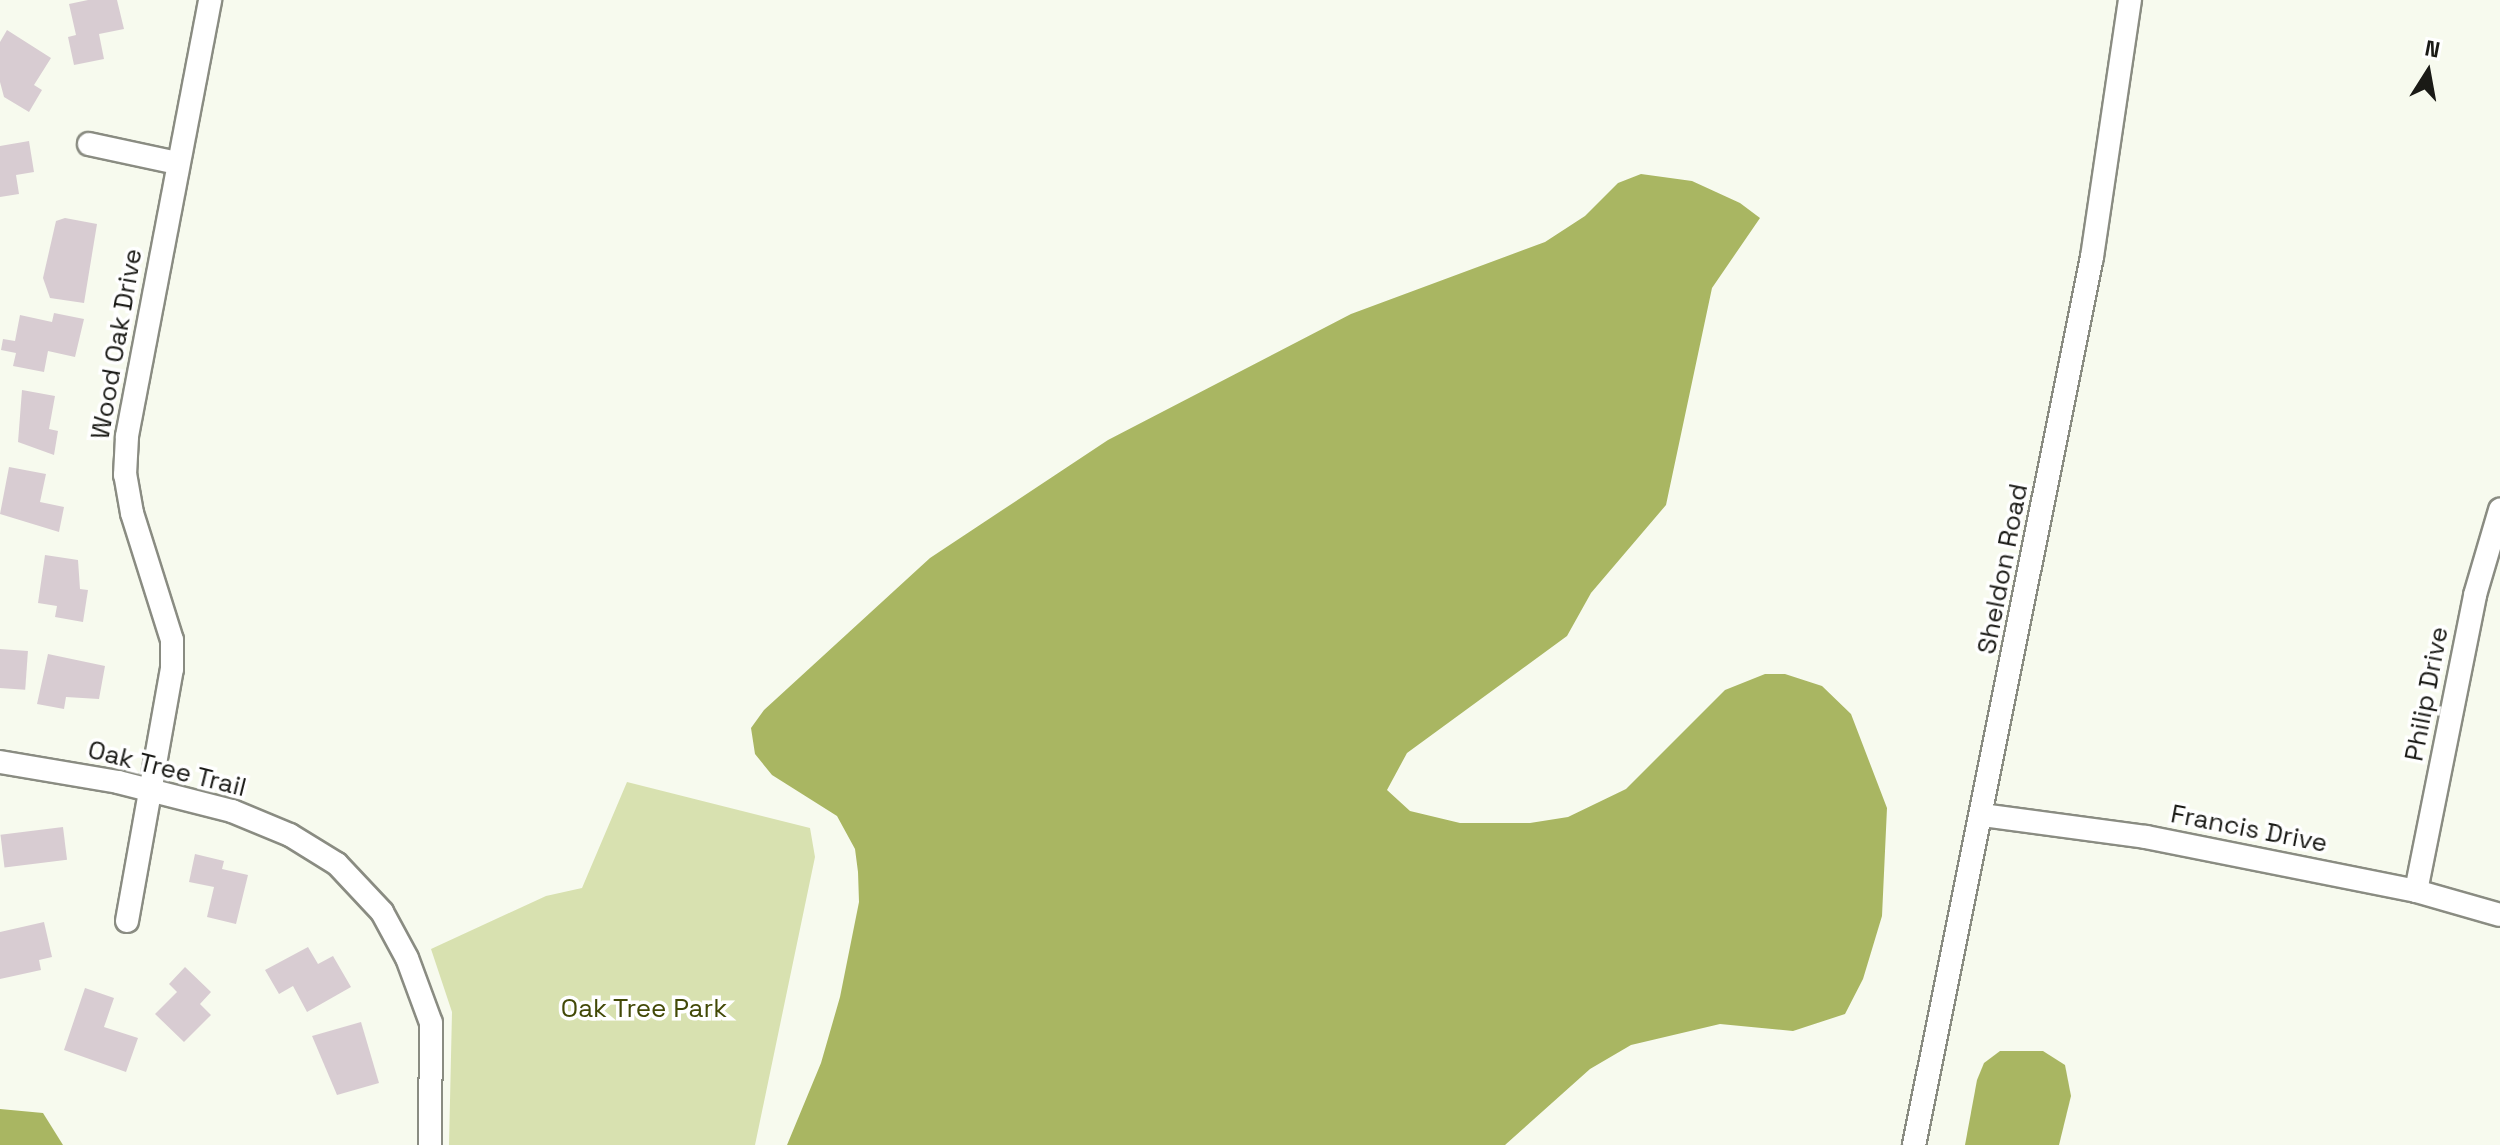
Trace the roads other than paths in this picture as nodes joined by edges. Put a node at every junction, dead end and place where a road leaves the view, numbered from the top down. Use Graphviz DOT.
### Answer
graph roads {
  1 [pos="210,0"];
  2 [pos="2130,0"];
  3 [pos="89,144"];
  4 [pos="178,163"];
  5 [pos="2500,510"];
  6 [pos="0,762"];
  7 [pos="150,790"];
  8 [pos="1983,815"];
  9 [pos="2416,891"];
  10 [pos="2500,915"];
  11 [pos="127,921"];
  12 [pos="430,1145"];
  13 [pos="1914,1145"];
  1 -- 4 [label="street, Wood Oak Drive"];
  2 -- 8 [label="street, Sheldon Road"];
  3 -- 4 [label="street"];
  4 -- 7 [label="street, Wood Oak Drive"];
  5 -- 9 [label="street, Philip Drive"];
  6 -- 7 [label="street, Oak Tree Trail"];
  7 -- 11 [label="street, Wood Oak Drive"];
  7 -- 12 [label="street, Oak Tree Trail"];
  8 -- 9 [label="street, Francis Drive"];
  8 -- 13 [label="street, Sheldon Road"];
  9 -- 10 [label="street, Francis Drive"];
}
